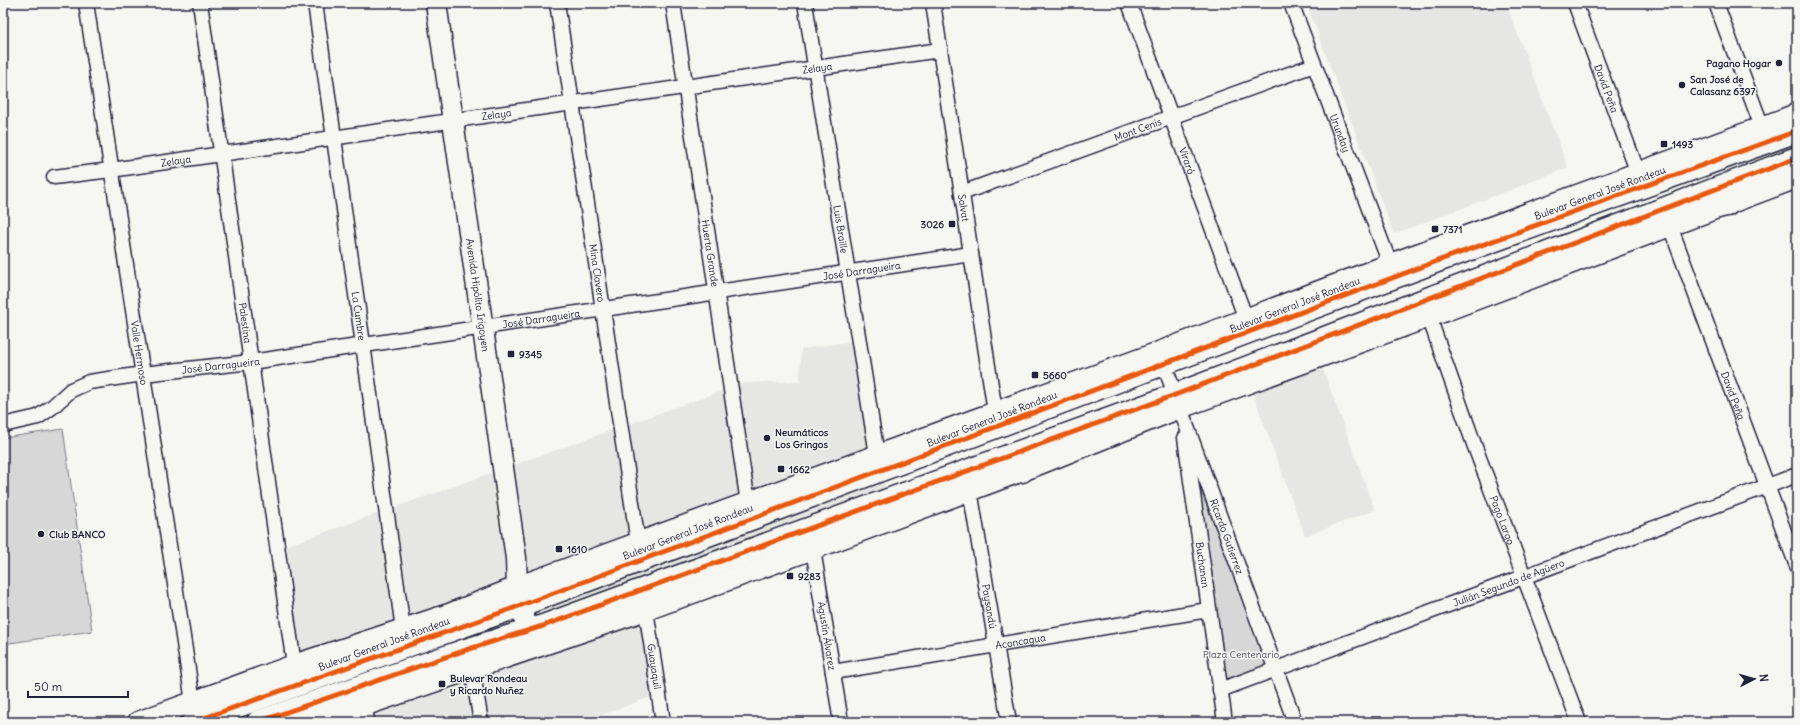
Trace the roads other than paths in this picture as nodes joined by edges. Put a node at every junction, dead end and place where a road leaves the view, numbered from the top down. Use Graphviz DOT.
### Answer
graph roads {
  1 [pos="86,3"];
  2 [pos="200,3"];
  3 [pos="315,3"];
  4 [pos="436,3"];
  5 [pos="557,3"];
  6 [pos="673,3"];
  7 [pos="805,3"];
  8 [pos="933,3"];
  9 [pos="1128,3"];
  10 [pos="1290,3"];
  11 [pos="1575,3"];
  12 [pos="1716,3"];
  13 [pos="940,50"];
  14 [pos="1314,65"];
  15 [pos="816,68"];
  16 [pos="686,87"];
  17 [pos="572,104"];
  18 [pos="1797,114"];
  19 [pos="1170,118"];
  20 [pos="452,121"];
  21 [pos="1762,127"];
  22 [pos="1797,131"];
  23 [pos="334,138"];
  24 [pos="221,154"];
  25 [pos="1797,158"];
  26 [pos="112,170"];
  27 [pos="1638,173"];
  28 [pos="54,177"];
  29 [pos="1797,178"];
  30 [pos="962,193"];
  31 [pos="1727,205"];
  32 [pos="1670,226"];
  33 [pos="1614,228"];
  34 [pos="971,254"];
  35 [pos="1440,260"];
  36 [pos="1390,264"];
  37 [pos="848,272"];
  38 [pos="1341,283"];
  39 [pos="716,292"];
  40 [pos="603,309"];
  41 [pos="1429,317"];
  42 [pos="1246,319"];
  43 [pos="481,326"];
  44 [pos="363,345"];
  45 [pos="1161,358"];
  46 [pos="251,362"];
  47 [pos="143,374"];
  48 [pos="1177,401"];
  49 [pos="995,412"];
  50 [pos="3,425"];
  51 [pos="877,454"];
  52 [pos="1194,463"];
  53 [pos="1022,471"];
  54 [pos="1797,475"];
  55 [pos="1767,486"];
  56 [pos="970,490"];
  57 [pos="901,495"];
  58 [pos="748,503"];
  59 [pos="732,526"];
  60 [pos="684,527"];
  61 [pos="638,543"];
  62 [pos="813,549"];
  63 [pos="1797,566"];
  64 [pos="1525,576"];
  65 [pos="517,600"];
  66 [pos="646,610"];
  67 [pos="1208,610"];
  68 [pos="453,620"];
  69 [pos="403,629"];
  70 [pos="530,639"];
  71 [pos="491,642"];
  72 [pos="996,644"];
  73 [pos="469,659"];
  74 [pos="294,666"];
  75 [pos="1275,669"];
  76 [pos="833,672"];
  77 [pos="1220,690"];
  78 [pos="193,712"];
  79 [pos="366,713"];
  80 [pos="138,722"];
  81 [pos="258,722"];
  82 [pos="316,722"];
  83 [pos="481,722"];
  84 [pos="663,722"];
  85 [pos="841,722"];
  86 [pos="1009,722"];
  87 [pos="1225,722"];
  88 [pos="1295,722"];
  89 [pos="1579,722"];
  1 -- 26 [label="street, Valle Hermoso"];
  2 -- 24 [label="street, Palestina"];
  3 -- 23 [label="street, La Cumbre"];
  4 -- 20 [label="main road, Avenida Hipólito Irigoyen"];
  5 -- 17 [label="street, Mina Clavero"];
  6 -- 16 [label="street, Huerta Grande"];
  7 -- 15 [label="street, Luis Braille"];
  8 -- 13 [label="street, Salvat"];
  9 -- 19 [label="street, Viraró"];
  10 -- 14 [label="street, Urunday"];
  11 -- 27 [label="street, David Peña"];
  12 -- 21 [label="street"];
  13 -- 15 [label="street, Zelaya"];
  13 -- 30 [label="street, Salvat"];
  14 -- 19 [label="street, Mont Cenis"];
  14 -- 36 [label="street, Urunday"];
  15 -- 16 [label="street, Zelaya"];
  15 -- 37 [label="street, Luis Braille"];
  16 -- 17 [label="street, Zelaya"];
  16 -- 39 [label="street, Huerta Grande"];
  17 -- 20 [label="street, Zelaya"];
  17 -- 40 [label="street, Mina Clavero"];
  18 -- 21 [label="main road, Bulevar General José Rondeau"];
  19 -- 30 [label="street, Mont Cenis"];
  19 -- 42 [label="street, Viraró"];
  20 -- 23 [label="street, Zelaya"];
  20 -- 43 [label="main road, Avenida Hipólito Irigoyen"];
  21 -- 27 [label="main road, Bulevar General José Rondeau"];
  22 -- 35 [label="main road, Bulevar General José Rondeau"];
  23 -- 24 [label="street, Zelaya"];
  23 -- 44 [label="street, La Cumbre"];
  24 -- 26 [label="street, Zelaya"];
  24 -- 46 [label="street, Palestina"];
  25 -- 33 [label="main road"];
  26 -- 28 [label="street, Zelaya"];
  26 -- 47 [label="street, Valle Hermoso"];
  27 -- 36 [label="main road, Bulevar General José Rondeau"];
  29 -- 31 [label="main road"];
  30 -- 34 [label="street, Salvat"];
  31 -- 32 [label="main road"];
  31 -- 33 [label="main road"];
  32 -- 41 [label="main road"];
  32 -- 55 [label="street, David Peña"];
  33 -- 48 [label="main road"];
  34 -- 37 [label="street, José Darragueira"];
  34 -- 49 [label="street, Salvat"];
  35 -- 38 [label="main road"];
  35 -- 45 [label="main road, Bulevar General José Rondeau"];
  36 -- 38 [label="main road, Bulevar General José Rondeau"];
  37 -- 39 [label="street, José Darragueira"];
  37 -- 51 [label="street, Luis Braille"];
  38 -- 42 [label="main road, Bulevar General José Rondeau"];
  39 -- 40 [label="street, José Darragueira"];
  39 -- 58 [label="street, Huerta Grande"];
  40 -- 43 [label="street, José Darragueira"];
  40 -- 61 [label="street, Mina Clavero"];
  41 -- 48 [label="main road"];
  41 -- 64 [label="street, Pago Largo"];
  42 -- 45 [label="main road, Bulevar General José Rondeau"];
  43 -- 44 [label="street, José Darragueira"];
  43 -- 65 [label="main road, Avenida Hipólito Irigoyen"];
  44 -- 46 [label="street, José Darragueira"];
  44 -- 69 [label="street, La Cumbre"];
  45 -- 48 [label="street, Ricardo Gutierrez"];
  45 -- 49 [label="main road, Bulevar General José Rondeau"];
  45 -- 59 [label="main road, Bulevar General José Rondeau"];
  46 -- 47 [label="street, José Darragueira"];
  46 -- 74 [label="street, Palestina"];
  47 -- 50 [label="street, José Darragueira"];
  47 -- 78 [label="street, Valle Hermoso"];
  48 -- 52 [label="street, Ricardo Gutierrez"];
  48 -- 53 [label="main road"];
  48 -- 57 [label="main road"];
  49 -- 51 [label="main road, Bulevar General José Rondeau"];
  51 -- 58 [label="main road, Bulevar General José Rondeau"];
  52 -- 67 [label="street, Buchanan"];
  52 -- 75 [label="street, Ricardo Gutierrez"];
  53 -- 56 [label="main road"];
  53 -- 57 [label="main road"];
  54 -- 55 [label="street, Julián Segundo de Agüero"];
  55 -- 63 [label="street, David Peña"];
  55 -- 64 [label="street, Julián Segundo de Agüero"];
  56 -- 62 [label="main road"];
  56 -- 72 [label="street, Paysandú"];
  57 -- 70 [label="main road"];
  58 -- 60 [label="main road, Bulevar General José Rondeau"];
  59 -- 60 [label="main road"];
  59 -- 65 [label="main road, Bulevar General José Rondeau"];
  60 -- 61 [label="main road, Bulevar General José Rondeau"];
  61 -- 65 [label="main road, Bulevar General José Rondeau"];
  62 -- 66 [label="main road"];
  62 -- 76 [label="street, Agustín Álvarez"];
  64 -- 75 [label="street, Julián Segundo de Agüero"];
  64 -- 89 [label="street, Pago Largo"];
  65 -- 68 [label="main road, Bulevar General José Rondeau"];
  65 -- 70 [label="main road, Avenida Hipólito Irigoyen"];
  65 -- 71 [label="main road"];
  66 -- 70 [label="main road"];
  66 -- 84 [label="street, Guayaquil"];
  67 -- 72 [label="street, Aconcagua"];
  67 -- 77 [label="street, Buchanan"];
  68 -- 69 [label="main road, Bulevar General José Rondeau"];
  68 -- 73 [label="main road"];
  68 -- 78 [label="main road, Bulevar General José Rondeau"];
  69 -- 74 [label="main road, Bulevar General José Rondeau"];
  70 -- 71 [label="main road"];
  70 -- 73 [label="main road"];
  71 -- 73 [label="main road"];
  72 -- 76 [label="street, Aconcagua"];
  72 -- 86 [label="street, Paysandú"];
  73 -- 79 [label="main road"];
  73 -- 81 [label="main road"];
  73 -- 83 [label="street"];
  74 -- 78 [label="main road, Bulevar General José Rondeau"];
  75 -- 77 [label="street, Julián Segundo de Agüero"];
  75 -- 88 [label="street, Ricardo Gutierrez"];
  76 -- 85 [label="street, Agustín Álvarez"];
  77 -- 87 [label="street, Buchanan"];
  78 -- 80 [label="main road, Bulevar General José Rondeau"];
  79 -- 82 [label="main road"];
}
